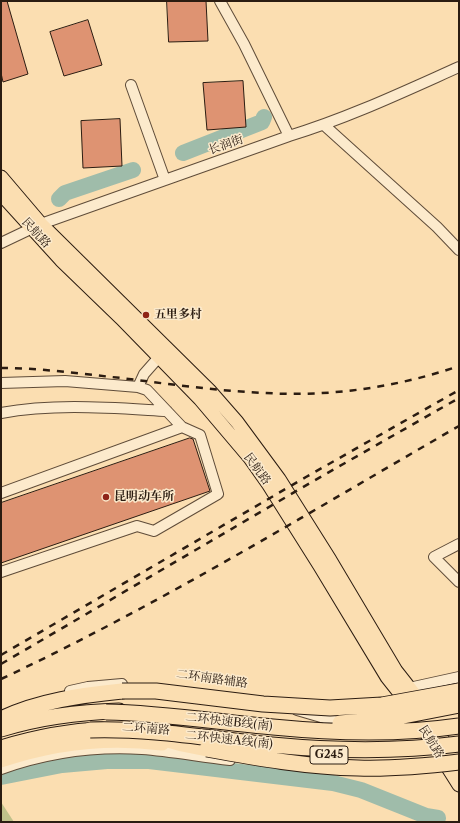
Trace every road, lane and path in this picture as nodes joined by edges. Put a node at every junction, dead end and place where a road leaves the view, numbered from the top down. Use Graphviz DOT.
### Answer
graph roads {
  1 [pos="220,1"];
  2 [pos="459,67"];
  3 [pos="131,85"];
  4 [pos="324,126"];
  5 [pos="289,136"];
  6 [pos="1,177"];
  7 [pos="165,180"];
  8 [pos="1,194"];
  9 [pos="36,226"];
  10 [pos="1,243"];
  11 [pos="459,250"];
  12 [pos="159,358"];
  13 [pos="1,383"];
  14 [pos="138,387"];
  15 [pos="167,411"];
  16 [pos="1,413"];
  17 [pos="182,428"];
  18 [pos="1,493"];
  19 [pos="459,544"];
  20 [pos="1,572"];
  21 [pos="459,582"];
  22 [pos="459,677"];
  23 [pos="409,688"];
  24 [pos="459,691"];
  25 [pos="459,705"];
  26 [pos="106,712"];
  27 [pos="1,713"];
  28 [pos="459,716"];
  29 [pos="1,719"];
  30 [pos="425,721"];
  31 [pos="459,726"];
  32 [pos="1,730"];
  33 [pos="90,730"];
  34 [pos="1,746"];
  35 [pos="207,749"];
  36 [pos="453,753"];
  37 [pos="1,760"];
  38 [pos="459,766"];
  39 [pos="1,769"];
  40 [pos="459,785"];
  1 -- 5 [label="street"];
  2 -- 4 [label="street, 长润街"];
  3 -- 7 [label="street"];
  4 -- 5 [label="street, 长润街"];
  4 -- 11 [label="street"];
  5 -- 7 [label="street, 长润街"];
  6 -- 9 [label="main road, 民航路"];
  7 -- 9 [label="street, 长润街"];
  8 -- 9 [label="main road, 民航路"];
  9 -- 10 [label="street, 长润街"];
  9 -- 12 [label="main road, 民航路"];
  9 -- 23 [label="main road, 民航路"];
  12 -- 14 [label="street"];
  12 -- 30 [label="main road, 民航路"];
  13 -- 14 [label="street"];
  14 -- 15 [label="street"];
  15 -- 16 [label="street"];
  15 -- 17 [label="street"];
  17 -- 18 [label="street"];
  17 -- 20 [label="street"];
  19 -- 21 [label="street"];
  22 -- 23 [label="street"];
  23 -- 30 [label="main road, 民航路"];
  24 -- 29 [label="highway, bridge"];
  25 -- 26 [label="highway, bridge"];
  26 -- 31 [label="highway, 二环快速B线(南), bridge"];
  26 -- 32 [label="highway, 二环快速B线(南)"];
  27 -- 30 [label="street, 二环南路辅路"];
  28 -- 30 [label="main road, 二环南路 / G245"];
  30 -- 32 [label="main road, 二环南路 / G245"];
  30 -- 36 [label="main road, 民航路"];
  33 -- 34 [label="highway, 二环快速A线(南)"];
  33 -- 35 [label="highway, bridge"];
  33 -- 36 [label="highway, 二环快速A线(南), bridge"];
  34 -- 36 [label="main road, 二环南路 / G245"];
  35 -- 36 [label="highway, bridge"];
  35 -- 37 [label="highway"];
  36 -- 38 [label="main road, 民航路"];
  36 -- 39 [label="street"];
  36 -- 40 [label="main road, 民航路"];
}
